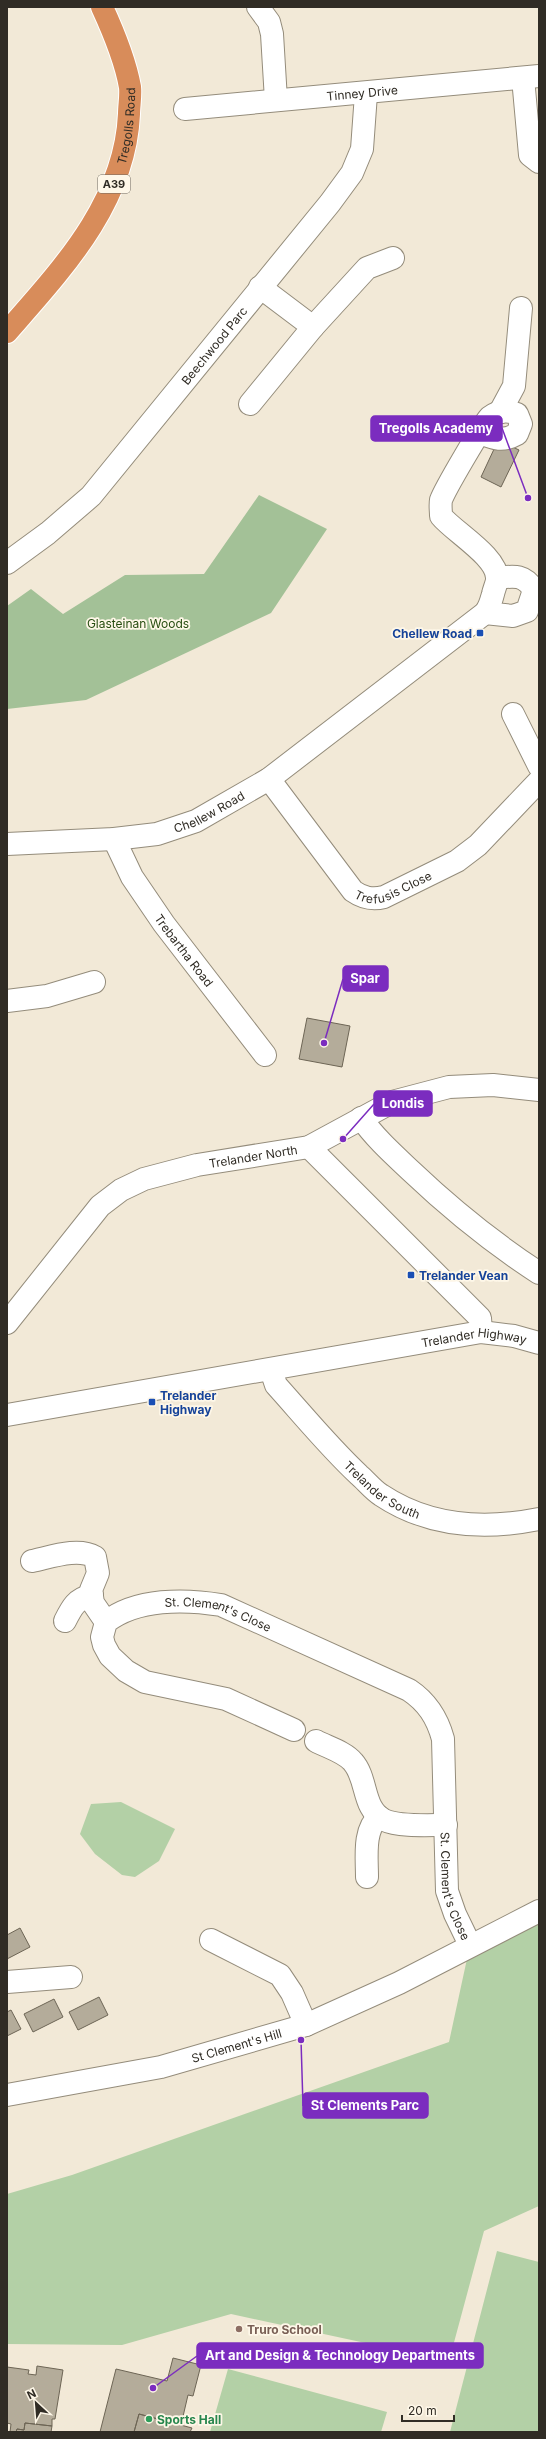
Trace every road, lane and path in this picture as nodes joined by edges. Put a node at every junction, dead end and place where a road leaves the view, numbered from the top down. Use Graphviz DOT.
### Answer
graph roads {
  1 [pos="102,7"];
  2 [pos="258,7"];
  3 [pos="531,77"];
  4 [pos="366,94"];
  5 [pos="276,100"];
  6 [pos="185,109"];
  7 [pos="539,162"];
  8 [pos="393,258"];
  9 [pos="260,287"];
  10 [pos="521,308"];
  11 [pos="313,327"];
  12 [pos="7,332"];
  13 [pos="250,404"];
  14 [pos="7,563"];
  15 [pos="497,578"];
  16 [pos="485,613"];
  17 [pos="512,714"];
  18 [pos="539,766"];
  19 [pos="269,779"];
  20 [pos="539,781"];
  21 [pos="114,839"];
  22 [pos="7,844"];
  23 [pos="94,982"];
  24 [pos="7,1001"];
  25 [pos="264,1055"];
  26 [pos="539,1090"];
  27 [pos="361,1118"];
  28 [pos="309,1147"];
  29 [pos="539,1273"];
  30 [pos="7,1323"];
  31 [pos="481,1332"];
  32 [pos="539,1343"];
  33 [pos="271,1370"];
  34 [pos="7,1415"];
  35 [pos="539,1519"];
  36 [pos="32,1561"];
  37 [pos="92,1595"];
  38 [pos="65,1621"];
  39 [pos="106,1622"];
  40 [pos="294,1730"];
  41 [pos="316,1740"];
  42 [pos="379,1817"];
  43 [pos="446,1825"];
  44 [pos="367,1876"];
  45 [pos="539,1911"];
  46 [pos="211,1940"];
  47 [pos="470,1946"];
  48 [pos="71,1977"];
  49 [pos="7,1982"];
  50 [pos="306,2025"];
  51 [pos="7,2095"];
  1 -- 12 [label="highway, Tregolls Road / A39"];
  2 -- 5 [label="street"];
  3 -- 4 [label="street, Tinney Drive"];
  3 -- 7 [label="street"];
  4 -- 5 [label="street, Tinney Drive"];
  4 -- 9 [label="street, Beechwood Parc"];
  5 -- 6 [label="street, Tinney Drive"];
  8 -- 11 [label="street"];
  9 -- 11 [label="street"];
  9 -- 14 [label="street, Beechwood Parc"];
  10 -- 15 [label="street"];
  11 -- 13 [label="street"];
  15 -- 16 [label="street, Chellew Road"];
  15 -- 16 [label="street"];
  16 -- 19 [label="street, Chellew Road"];
  17 -- 18 [label="street"];
  19 -- 20 [label="street, Trefusis Close"];
  19 -- 21 [label="street, Chellew Road"];
  21 -- 22 [label="street, Chellew Road"];
  21 -- 25 [label="street, Trebartha Road"];
  23 -- 24 [label="street"];
  26 -- 27 [label="street"];
  27 -- 28 [label="street"];
  27 -- 29 [label="street"];
  28 -- 30 [label="street, Trelander North"];
  28 -- 31 [label="street, Trelander North"];
  31 -- 32 [label="street, Trelander Highway"];
  31 -- 33 [label="street, Trelander Highway"];
  33 -- 34 [label="street, Trelander Highway"];
  33 -- 35 [label="street, Trelander South"];
  36 -- 37 [label="street"];
  37 -- 38 [label="street"];
  37 -- 39 [label="street"];
  39 -- 40 [label="street"];
  39 -- 43 [label="street, St. Clement's Close"];
  41 -- 42 [label="street"];
  42 -- 43 [label="street, St. Clement's Close"];
  42 -- 44 [label="street"];
  43 -- 47 [label="street, St. Clement's Close"];
  45 -- 47 [label="street, St Clement's Hill"];
  46 -- 50 [label="street"];
  47 -- 50 [label="street, St Clement's Hill"];
  48 -- 49 [label="street"];
  50 -- 51 [label="street, St Clement's Hill"];
}
